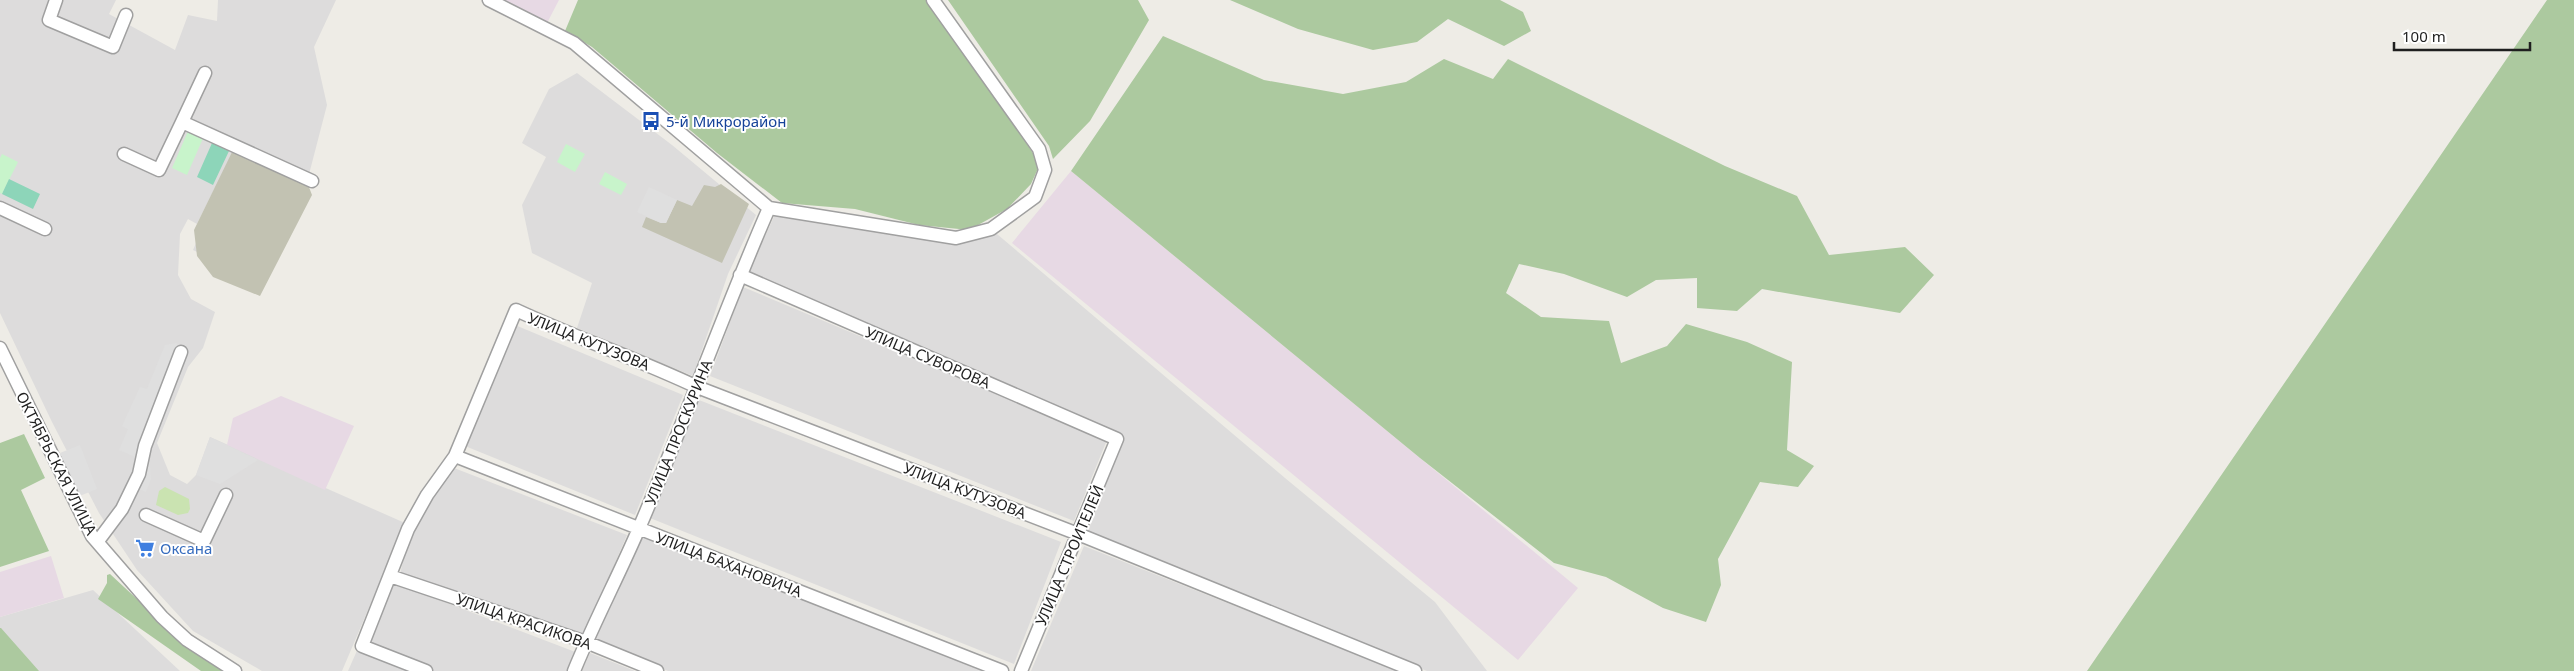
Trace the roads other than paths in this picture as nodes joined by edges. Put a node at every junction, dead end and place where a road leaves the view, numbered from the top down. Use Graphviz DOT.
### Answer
graph roads {
  1 [pos="56,0"];
  2 [pos="489,0"];
  3 [pos="933,0"];
  4 [pos="126,15"];
  5 [pos="205,73"];
  6 [pos="182,122"];
  7 [pos="124,154"];
  8 [pos="312,181"];
  9 [pos="0,208"];
  10 [pos="769,208"];
  11 [pos="45,229"];
  12 [pos="740,275"];
  13 [pos="0,348"];
  14 [pos="181,352"];
  15 [pos="697,387"];
  16 [pos="1118,439"];
  17 [pos="456,456"];
  18 [pos="226,495"];
  19 [pos="146,515"];
  20 [pos="639,528"];
  21 [pos="1078,534"];
  22 [pos="98,541"];
  23 [pos="390,576"];
  24 [pos="586,642"];
  25 [pos="235,671"];
  26 [pos="426,671"];
  27 [pos="574,671"];
  28 [pos="657,671"];
  29 [pos="1002,671"];
  30 [pos="1021,671"];
  31 [pos="1415,671"];
  1 -- 4 [label="street"];
  2 -- 10 [label="street"];
  3 -- 10 [label="street"];
  5 -- 6 [label="street"];
  6 -- 7 [label="street"];
  6 -- 8 [label="street"];
  9 -- 11 [label="street"];
  10 -- 12 [label="street, УЛИЦА ПРОСКУРИНА"];
  12 -- 15 [label="street, УЛИЦА ПРОСКУРИНА"];
  12 -- 16 [label="street, УЛИЦА СУВОРОВА"];
  13 -- 22 [label="street, ОКТЯБРЬСКАЯ УЛИЦА"];
  14 -- 22 [label="street"];
  15 -- 17 [label="street, УЛИЦА КУТУЗОВА"];
  15 -- 20 [label="street, УЛИЦА ПРОСКУРИНА"];
  15 -- 21 [label="street, УЛИЦА КУТУЗОВА"];
  16 -- 21 [label="street, УЛИЦА СТРОИТЕЛЕЙ"];
  17 -- 20 [label="street, УЛИЦА БАХАНОВИЧА"];
  17 -- 23 [label="street"];
  18 -- 19 [label="street"];
  20 -- 24 [label="street, УЛИЦА ПРОСКУРИНА"];
  20 -- 29 [label="street, УЛИЦА БАХАНОВИЧА"];
  21 -- 30 [label="street, УЛИЦА СТРОИТЕЛЕЙ"];
  21 -- 31 [label="street, УЛИЦА КУТУЗОВА"];
  22 -- 25 [label="street, ОКТЯБРЬСКАЯ УЛИЦА"];
  23 -- 24 [label="street, УЛИЦА КРАСИКОВА"];
  23 -- 26 [label="street"];
  24 -- 27 [label="street, УЛИЦА ПРОСКУРИНА"];
  24 -- 28 [label="street, УЛИЦА КРАСИКОВА"];
}
